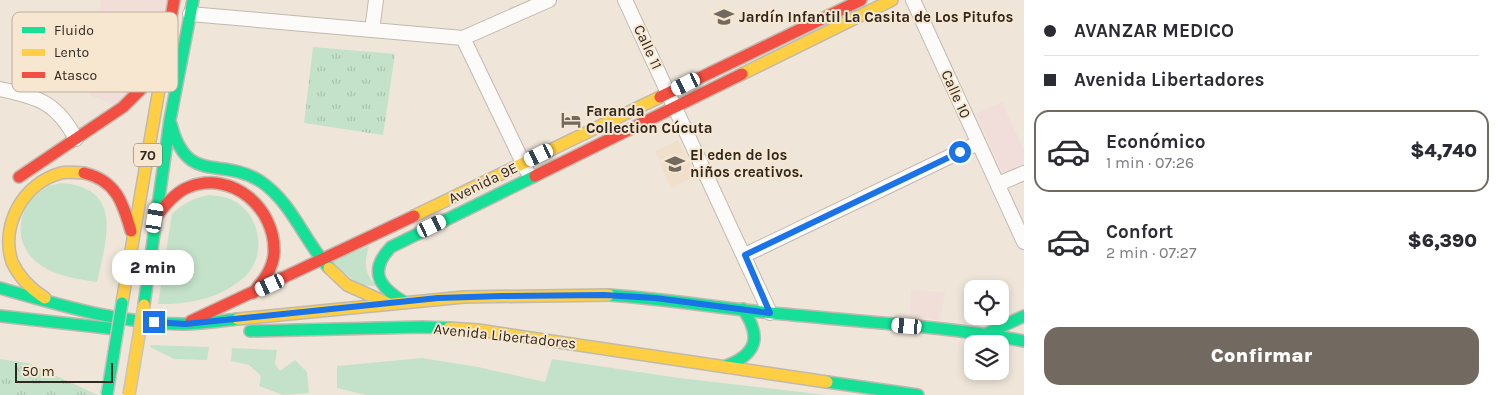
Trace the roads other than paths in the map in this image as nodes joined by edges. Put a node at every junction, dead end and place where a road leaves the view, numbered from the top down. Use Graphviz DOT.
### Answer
graph roads {
  1 [pos="193,0"];
  2 [pos="376,0"];
  3 [pos="549,0"];
  4 [pos="625,0"];
  5 [pos="861,0"];
  6 [pos="892,0"];
  7 [pos="913,0"];
  8 [pos="190,14"];
  9 [pos="372,30"];
  10 [pos="463,38"];
  11 [pos="178,78"];
  12 [pos="15,92"];
  13 [pos="138,92"];
  14 [pos="159,92"];
  15 [pos="175,92"];
  16 [pos="669,92"];
  17 [pos="675,106"];
  18 [pos="170,120"];
  19 [pos="76,139"];
  20 [pos="978,143"];
  21 [pos="523,163"];
  22 [pos="1024,173"];
  23 [pos="530,178"];
  24 [pos="12,183"];
  25 [pos="998,184"];
  26 [pos="155,218"];
  27 [pos="1024,242"];
  28 [pos="131,253"];
  29 [pos="745,255"];
  30 [pos="324,260"];
  31 [pos="0,288"];
  32 [pos="253,293"];
  33 [pos="404,302"];
  34 [pos="54,303"];
  35 [pos="388,304"];
  36 [pos="743,309"];
  37 [pos="770,313"];
  38 [pos="0,316"];
  39 [pos="1024,316"];
  40 [pos="185,324"];
  41 [pos="986,334"];
  42 [pos="1024,341"];
  43 [pos="726,366"];
  44 [pos="107,395"];
  45 [pos="129,395"];
  46 [pos="918,395"];
  1 -- 8 [label="main road, 70"];
  2 -- 9 [label="street"];
  3 -- 10 [label="street"];
  4 -- 16 [label="street, Calle 11"];
  5 -- 16 [label="main road, Avenida 9E"];
  6 -- 17 [label="main road, Avenida 9E"];
  7 -- 20 [label="street, Calle 10"];
  8 -- 9 [label="street"];
  8 -- 11 [label="main road, 70"];
  9 -- 10 [label="street"];
  10 -- 21 [label="street"];
  12 -- 19 [label="street"];
  13 -- 19 [label="main road"];
  14 -- 28 [label="main road, 70"];
  15 -- 18 [label="main road, 70"];
  16 -- 17 [label="street, Calle 11"];
  16 -- 21 [label="main road, Avenida 9E"];
  17 -- 23 [label="main road, Avenida 9E"];
  17 -- 29 [label="street, Calle 11"];
  18 -- 26 [label="main road, 70"];
  18 -- 30 [label="main road"];
  19 -- 24 [label="main road"];
  20 -- 25 [label="street, Calle 10"];
  20 -- 29 [label="street"];
  21 -- 23 [label="street"];
  21 -- 30 [label="main road, Avenida 9E"];
  22 -- 25 [label="street"];
  23 -- 33 [label="main road, Avenida 9E"];
  25 -- 27 [label="street, Calle 10"];
  26 -- 32 [label="main road"];
  26 -- 45 [label="main road, 70, bridge"];
  28 -- 34 [label="main road"];
  28 -- 44 [label="main road, 70, bridge"];
  29 -- 37 [label="street, Calle 11"];
  30 -- 32 [label="main road, Avenida 9E"];
  30 -- 35 [label="main road"];
  31 -- 34 [label="main road, Avenida Libertadores"];
  32 -- 40 [label="main road, Avenida 9E"];
  33 -- 35 [label="main road, Avenida Libertadores"];
  33 -- 36 [label="main road, Avenida Libertadores"];
  34 -- 40 [label="main road, Avenida Libertadores"];
  35 -- 40 [label="main road, Avenida Libertadores"];
  36 -- 37 [label="main road, Avenida Libertadores"];
  36 -- 43 [label="main road"];
  37 -- 41 [label="main road, Avenida Libertadores"];
  38 -- 43 [label="main road, Avenida Libertadores"];
  39 -- 41 [label="main road"];
  41 -- 42 [label="main road, Avenida Libertadores"];
  43 -- 46 [label="main road, Avenida Libertadores"];
}
